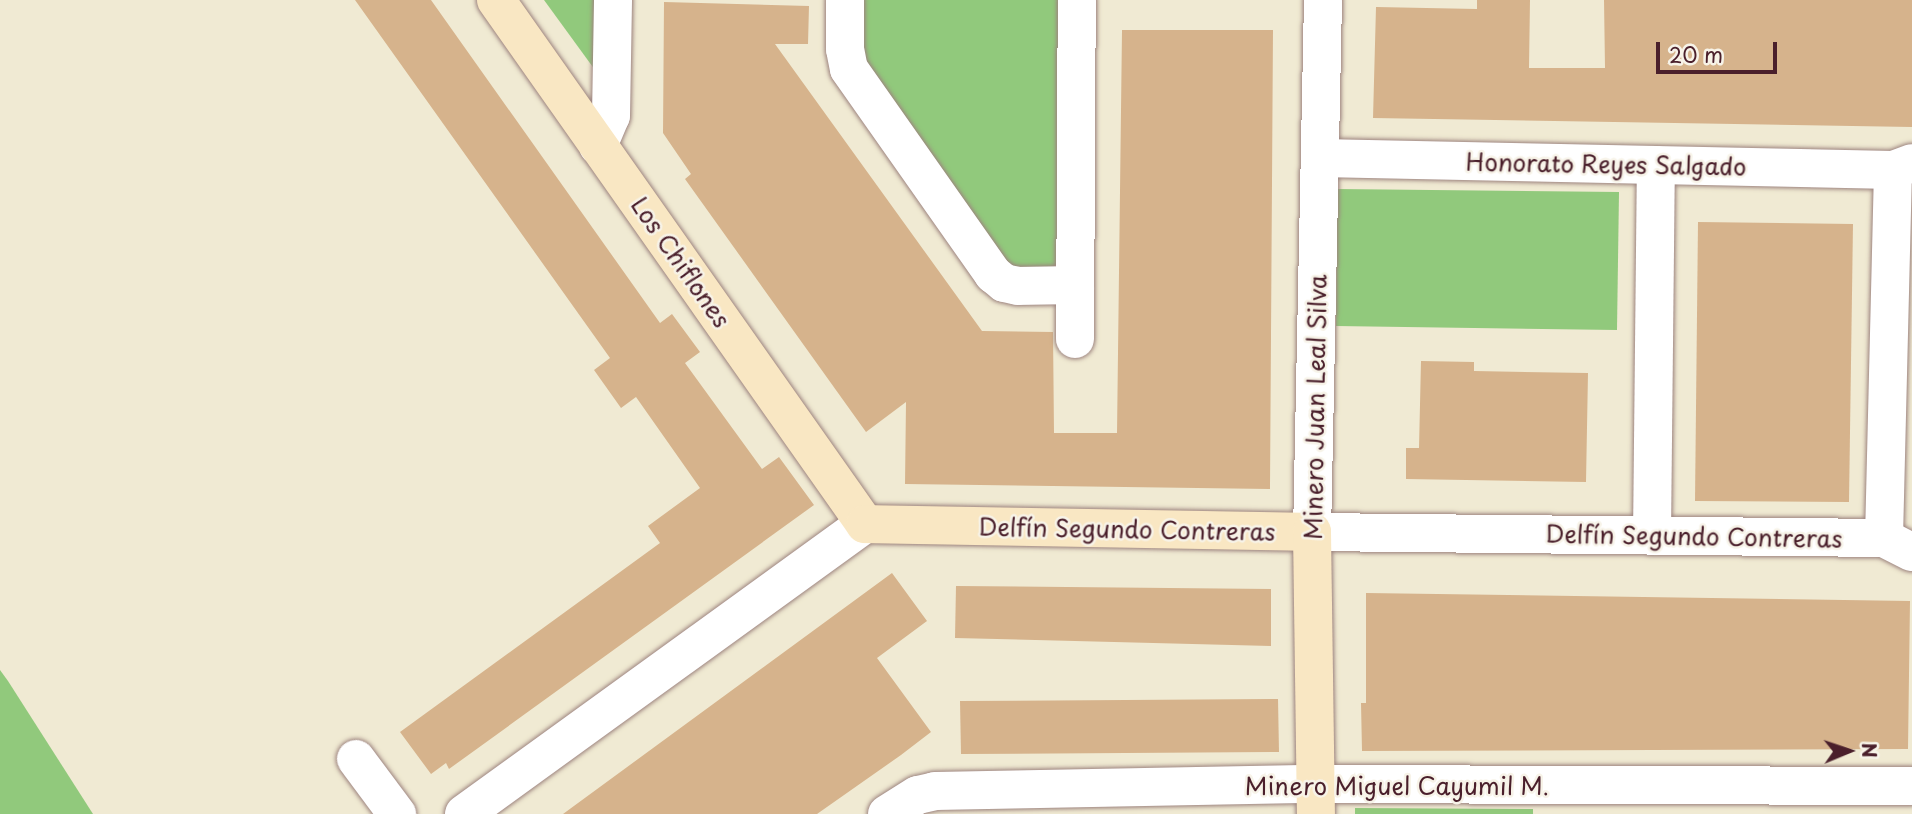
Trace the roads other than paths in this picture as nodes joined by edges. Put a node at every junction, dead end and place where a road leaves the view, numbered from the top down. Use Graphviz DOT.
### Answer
graph roads {
  1 [pos="496,0"];
  2 [pos="613,0"];
  3 [pos="845,0"];
  4 [pos="1077,0"];
  5 [pos="1323,0"];
  6 [pos="598,145"];
  7 [pos="1320,158"];
  8 [pos="1656,165"];
  9 [pos="1902,167"];
  10 [pos="1075,285"];
  11 [pos="1075,339"];
  12 [pos="865,524"];
  13 [pos="1312,532"];
  14 [pos="1652,536"];
  15 [pos="1898,545"];
  16 [pos="356,759"];
  17 [pos="1912,786"];
  18 [pos="1316,799"];
  19 [pos="1560,799"];
  20 [pos="397,814"];
  21 [pos="464,814"];
  22 [pos="887,814"];
  1 -- 6 [label="street, Los Chiflones"];
  2 -- 6 [label="street"];
  3 -- 10 [label="street"];
  4 -- 10 [label="street"];
  5 -- 7 [label="street, Minero Juan Leal Silva"];
  6 -- 12 [label="street, Los Chiflones"];
  7 -- 8 [label="street, Honorato Reyes Salgado"];
  7 -- 13 [label="street, Minero Juan Leal Silva"];
  8 -- 9 [label="street, Honorato Reyes Salgado"];
  8 -- 14 [label="street"];
  9 -- 15 [label="street"];
  10 -- 11 [label="street"];
  12 -- 13 [label="street, Delfín Segundo Contreras"];
  12 -- 21 [label="street"];
  13 -- 14 [label="street, Delfín Segundo Contreras"];
  13 -- 18 [label="street, Minero Juan Leal Silva"];
  14 -- 15 [label="street, Delfín Segundo Contreras"];
  16 -- 20 [label="street"];
  17 -- 19 [label="street, Minero Miguel Cayumil M."];
  18 -- 19 [label="street, Minero Miguel Cayumil M."];
  18 -- 22 [label="street, Minero Miguel Cayumil M."];
}
